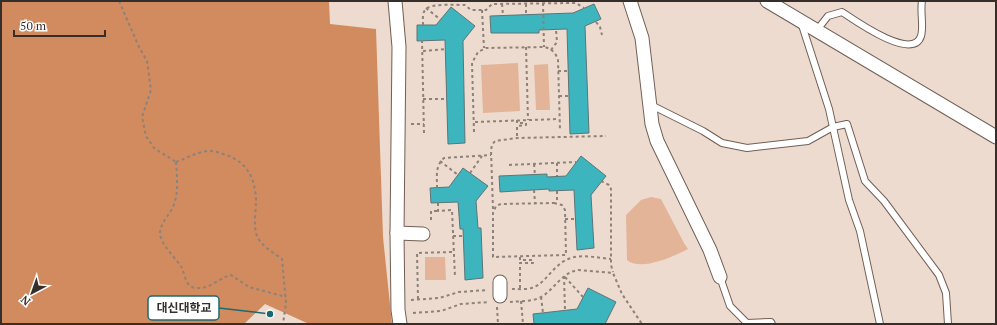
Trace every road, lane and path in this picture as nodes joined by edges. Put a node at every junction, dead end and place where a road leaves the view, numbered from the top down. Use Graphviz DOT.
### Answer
graph roads {
  1 [pos="119,1"];
  2 [pos="395,1"];
  3 [pos="630,1"];
  4 [pos="767,1"];
  5 [pos="922,1"];
  6 [pos="542,3"];
  7 [pos="502,4"];
  8 [pos="526,4"];
  9 [pos="426,8"];
  10 [pos="584,8"];
  11 [pos="482,10"];
  12 [pos="526,15"];
  13 [pos="503,16"];
  14 [pos="441,20"];
  15 [pos="801,20"];
  16 [pos="596,22"];
  17 [pos="423,25"];
  18 [pos="556,30"];
  19 [pos="818,30"];
  20 [pos="602,35"];
  21 [pos="422,40"];
  22 [pos="526,47"];
  23 [pos="544,47"];
  24 [pos="484,48"];
  25 [pos="446,49"];
  26 [pos="552,50"];
  27 [pos="422,51"];
  28 [pos="558,71"];
  29 [pos="568,71"];
  30 [pos="559,96"];
  31 [pos="569,96"];
  32 [pos="423,99"];
  33 [pos="447,99"];
  34 [pos="649,104"];
  35 [pos="559,119"];
  36 [pos="517,120"];
  37 [pos="528,120"];
  38 [pos="474,122"];
  39 [pos="406,124"];
  40 [pos="424,124"];
  41 [pos="833,127"];
  42 [pos="560,130"];
  43 [pos="474,132"];
  44 [pos="424,134"];
  45 [pos="606,136"];
  46 [pos="996,137"];
  47 [pos="517,138"];
  48 [pos="482,155"];
  49 [pos="491,155"];
  50 [pos="440,161"];
  51 [pos="176,162"];
  52 [pos="576,162"];
  53 [pos="557,163"];
  54 [pos="534,164"];
  55 [pos="509,165"];
  56 [pos="470,173"];
  57 [pos="535,174"];
  58 [pos="458,175"];
  59 [pos="557,176"];
  60 [pos="602,181"];
  61 [pos="437,188"];
  62 [pos="534,190"];
  63 [pos="557,191"];
  64 [pos="438,203"];
  65 [pos="535,203"];
  66 [pos="557,203"];
  67 [pos="493,210"];
  68 [pos="438,211"];
  69 [pos="565,219"];
  70 [pos="575,219"];
  71 [pos="431,220"];
  72 [pos="397,233"];
  73 [pos="423,234"];
  74 [pos="453,236"];
  75 [pos="463,236"];
  76 [pos="454,252"];
  77 [pos="520,257"];
  78 [pos="613,273"];
  79 [pos="564,276"];
  80 [pos="455,277"];
  81 [pos="720,277"];
  82 [pos="500,282"];
  83 [pos="520,288"];
  84 [pos="286,297"];
  85 [pos="541,297"];
  86 [pos="583,297"];
  87 [pos="418,299"];
  88 [pos="498,301"];
  89 [pos="521,301"];
  90 [pos="565,310"];
  91 [pos="412,313"];
  92 [pos="543,313"];
  93 [pos="283,324"];
  94 [pos="400,324"];
  95 [pos="498,324"];
  96 [pos="523,324"];
  97 [pos="642,324"];
  98 [pos="772,324"];
  99 [pos="880,324"];
  100 [pos="948,324"];
  1 -- 51 [label="path"];
  2 -- 72 [label="street"];
  3 -- 34 [label="street"];
  4 -- 15 [label="street"];
  5 -- 19 [label="lane"];
  6 -- 8 [label="path"];
  6 -- 10 [label="path"];
  6 -- 23 [label="path"];
  7 -- 8 [label="path"];
  7 -- 11 [label="path"];
  7 -- 13 [label="path"];
  8 -- 12 [label="path"];
  9 -- 11 [label="path"];
  9 -- 14 [label="path"];
  9 -- 17 [label="path"];
  11 -- 24 [label="path"];
  15 -- 19 [label="street"];
  15 -- 41 [label="lane"];
  16 -- 20 [label="path"];
  18 -- 26 [label="path"];
  19 -- 46 [label="street"];
  21 -- 27 [label="path"];
  22 -- 23 [label="path"];
  22 -- 24 [label="path"];
  22 -- 37 [label="path"];
  23 -- 26 [label="path"];
  24 -- 38 [label="path"];
  25 -- 27 [label="path"];
  26 -- 28 [label="path"];
  27 -- 32 [label="path"];
  28 -- 29 [label="path"];
  28 -- 30 [label="path"];
  30 -- 31 [label="path"];
  30 -- 35 [label="path"];
  32 -- 33 [label="path"];
  32 -- 40 [label="path"];
  34 -- 41 [label="lane"];
  34 -- 81 [label="street"];
  35 -- 37 [label="path"];
  35 -- 42 [label="path"];
  36 -- 37 [label="path"];
  36 -- 38 [label="path"];
  36 -- 47 [label="path"];
  38 -- 43 [label="path"];
  39 -- 40 [label="path"];
  40 -- 44 [label="path"];
  41 -- 99 [label="lane"];
  41 -- 100 [label="lane"];
  45 -- 47 [label="path"];
  47 -- 49 [label="path"];
  48 -- 49 [label="path"];
  48 -- 50 [label="path"];
  48 -- 56 [label="path"];
  49 -- 67 [label="path"];
  50 -- 58 [label="path"];
  50 -- 61 [label="path"];
  51 -- 84 [label="path"];
  51 -- 84 [label="path"];
  52 -- 53 [label="path"];
  53 -- 54 [label="path"];
  53 -- 59 [label="path"];
  54 -- 55 [label="path"];
  54 -- 57 [label="path"];
  60 -- 78 [label="path"];
  62 -- 65 [label="path"];
  63 -- 66 [label="path"];
  64 -- 68 [label="path"];
  65 -- 66 [label="path"];
  65 -- 67 [label="path"];
  66 -- 69 [label="path"];
  67 -- 77 [label="path"];
  68 -- 71 [label="path"];
  68 -- 74 [label="path"];
  69 -- 70 [label="path"];
  69 -- 77 [label="path"];
  72 -- 73 [label="street"];
  72 -- 94 [label="street"];
  74 -- 75 [label="path"];
  74 -- 76 [label="path"];
  76 -- 80 [label="path"];
  76 -- 87 [label="path"];
  77 -- 83 [label="path"];
  78 -- 79 [label="path"];
  78 -- 97 [label="path"];
  79 -- 85 [label="path"];
  79 -- 86 [label="path"];
  79 -- 90 [label="path"];
  81 -- 98 [label="lane"];
  82 -- 88 [label="street"];
  84 -- 93 [label="path"];
  85 -- 89 [label="path"];
  85 -- 92 [label="path"];
  88 -- 89 [label="path"];
  88 -- 91 [label="path"];
  88 -- 95 [label="path"];
  89 -- 96 [label="path"];
}
